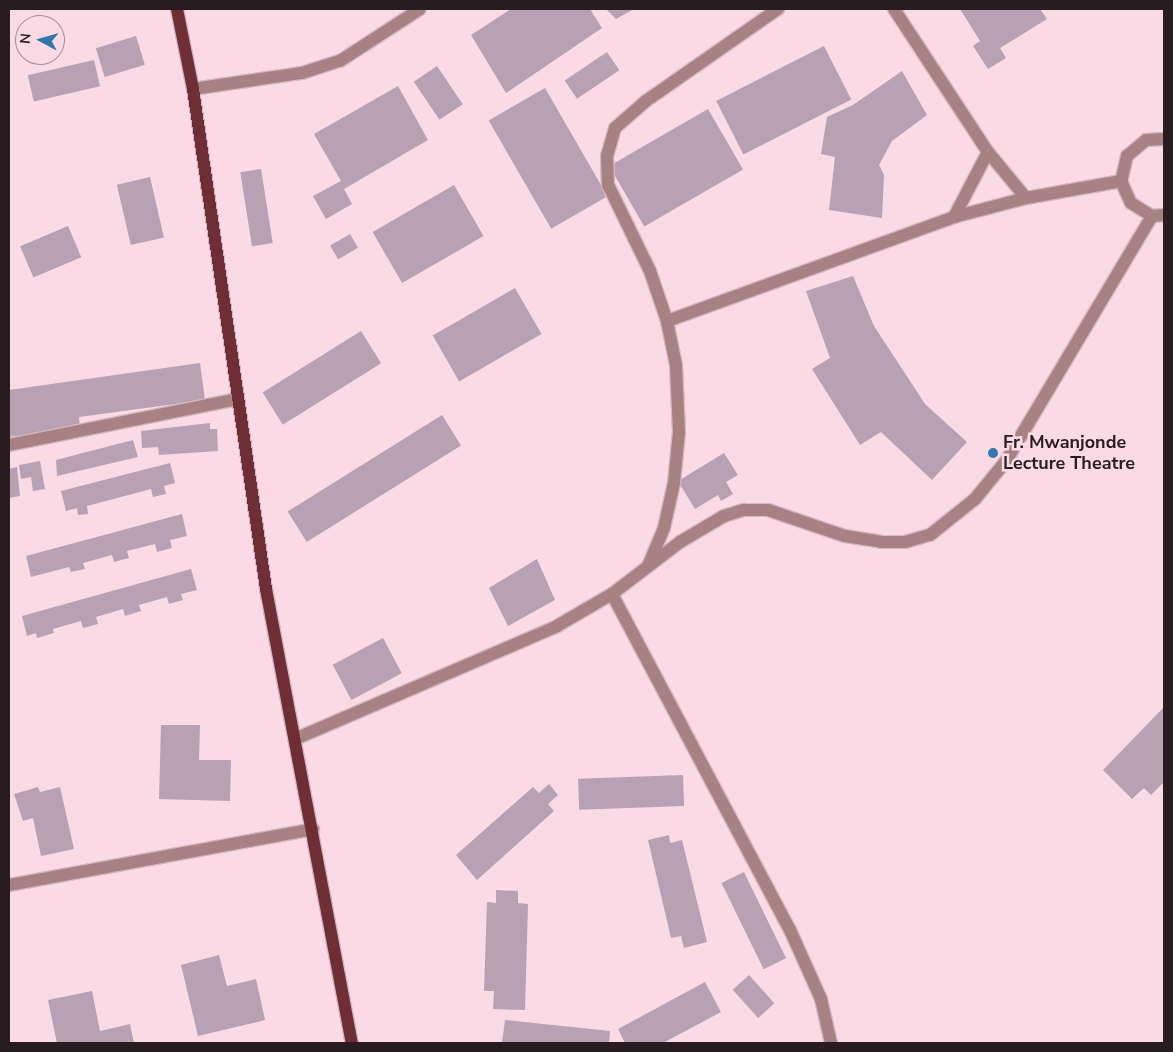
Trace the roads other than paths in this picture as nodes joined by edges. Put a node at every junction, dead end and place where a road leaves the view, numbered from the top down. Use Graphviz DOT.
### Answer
graph roads {
  1 [pos="177,9"];
  2 [pos="420,9"];
  3 [pos="778,9"];
  4 [pos="894,9"];
  5 [pos="193,89"];
  6 [pos="1164,139"];
  7 [pos="988,152"];
  8 [pos="1121,181"];
  9 [pos="1026,198"];
  10 [pos="1158,215"];
  11 [pos="954,217"];
  12 [pos="667,321"];
  13 [pos="237,399"];
  14 [pos="9,445"];
  15 [pos="648,566"];
  16 [pos="612,594"];
  17 [pos="294,739"];
  18 [pos="313,829"];
  19 [pos="9,885"];
  20 [pos="352,1043"];
  21 [pos="831,1043"];
  1 -- 5 [label="main road"];
  2 -- 5 [label="street"];
  3 -- 12 [label="street"];
  4 -- 7 [label="street"];
  5 -- 13 [label="main road"];
  6 -- 8 [label="street"];
  7 -- 9 [label="street"];
  7 -- 11 [label="street"];
  8 -- 9 [label="street"];
  8 -- 10 [label="street"];
  9 -- 11 [label="street"];
  10 -- 15 [label="street"];
  11 -- 12 [label="street"];
  12 -- 15 [label="street"];
  13 -- 14 [label="street"];
  13 -- 17 [label="main road"];
  15 -- 16 [label="street"];
  16 -- 17 [label="street"];
  16 -- 21 [label="street"];
  17 -- 18 [label="main road"];
  18 -- 19 [label="street"];
  18 -- 20 [label="main road"];
}
